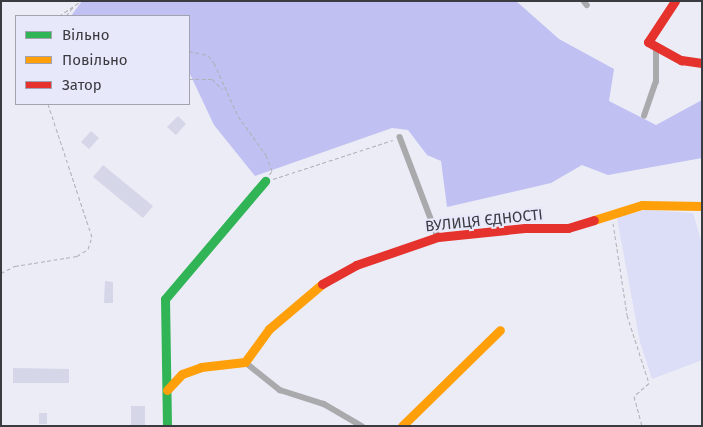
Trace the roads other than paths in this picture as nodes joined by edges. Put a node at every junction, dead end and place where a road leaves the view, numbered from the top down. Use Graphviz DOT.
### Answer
graph roads {
  1 [pos="675,1"];
  2 [pos="656,47"];
  3 [pos="702,63"];
  4 [pos="644,116"];
  5 [pos="400,137"];
  6 [pos="265,181"];
  7 [pos="702,206"];
  8 [pos="438,237"];
  9 [pos="500,330"];
  10 [pos="245,362"];
  11 [pos="167,390"];
  12 [pos="167,426"];
  13 [pos="362,426"];
  14 [pos="402,426"];
  1 -- 2 [label="street"];
  2 -- 3 [label="street"];
  2 -- 4 [label="street"];
  5 -- 8 [label="street"];
  6 -- 11 [label="street"];
  7 -- 8 [label="street, ВУЛИЦЯ ЄДНОСТІ"];
  8 -- 10 [label="street, ВУЛИЦЯ ЄДНОСТІ"];
  9 -- 14 [label="street"];
  10 -- 11 [label="street"];
  10 -- 13 [label="street"];
  11 -- 12 [label="street"];
}
